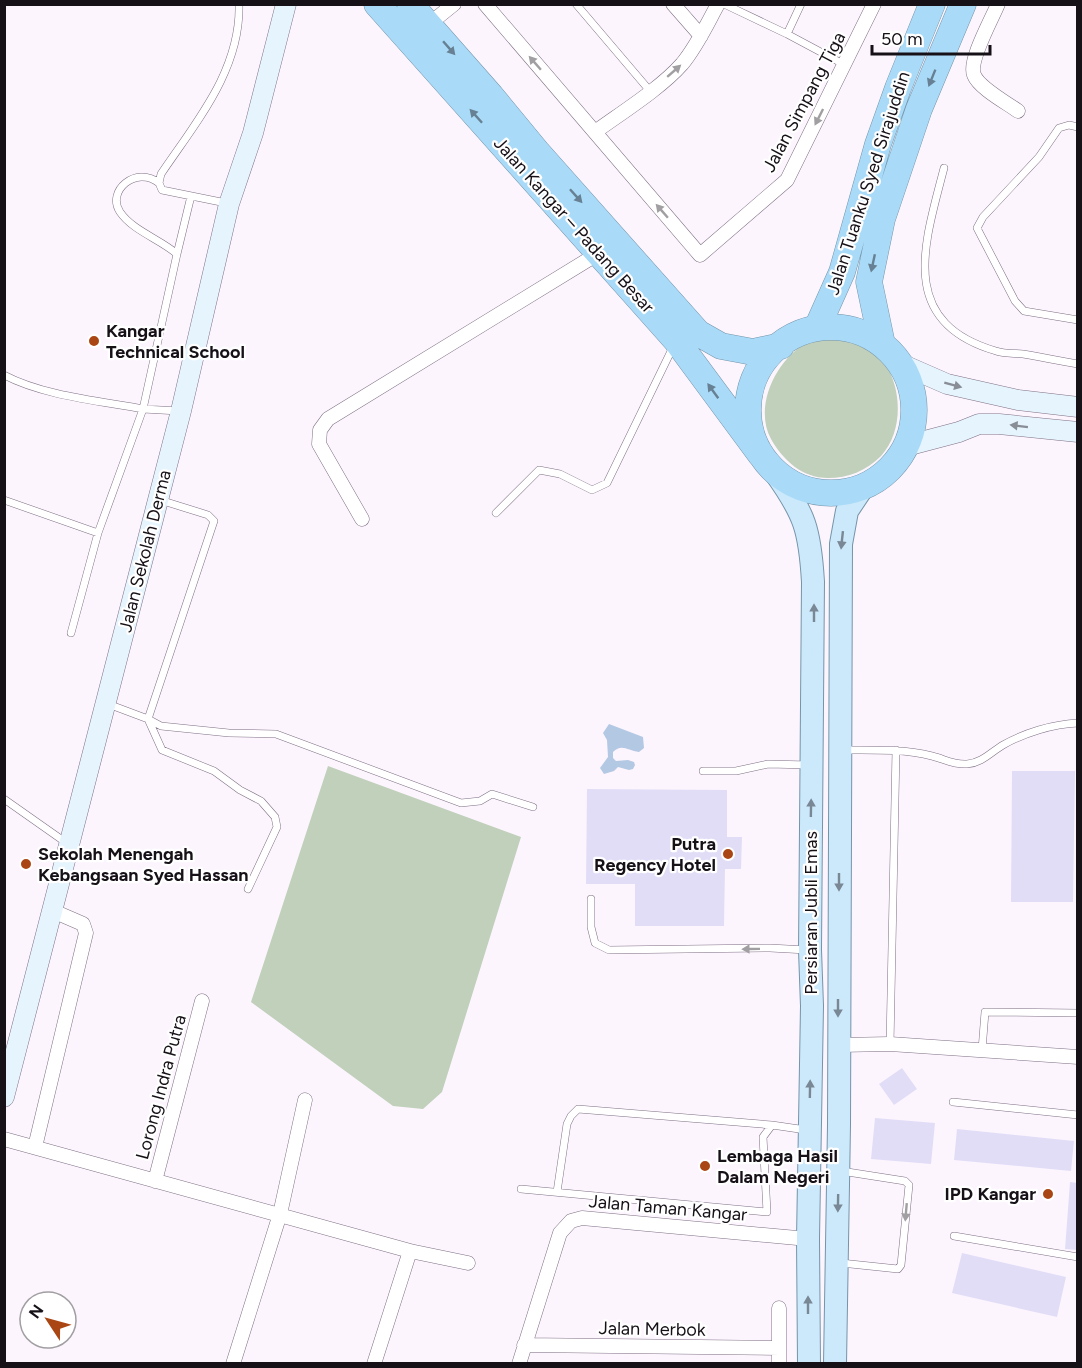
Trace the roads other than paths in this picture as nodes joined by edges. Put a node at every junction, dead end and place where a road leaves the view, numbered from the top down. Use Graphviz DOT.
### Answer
graph roads {
  1 [pos="239,4"];
  2 [pos="286,4"];
  3 [pos="377,4"];
  4 [pos="410,4"];
  5 [pos="454,4"];
  6 [pos="485,4"];
  7 [pos="576,4"];
  8 [pos="672,4"];
  9 [pos="718,4"];
  10 [pos="724,4"];
  11 [pos="801,4"];
  12 [pos="874,4"];
  13 [pos="932,4"];
  14 [pos="963,4"];
  15 [pos="998,4"];
  16 [pos="428,25"];
  17 [pos="787,34"];
  18 [pos="701,36"];
  19 [pos="845,65"];
  20 [pos="650,91"];
  21 [pos="1018,111"];
  22 [pos="1077,127"];
  23 [pos="595,132"];
  24 [pos="944,168"];
  25 [pos="159,183"];
  26 [pos="191,196"];
  27 [pos="229,204"];
  28 [pos="599,253"];
  29 [pos="177,254"];
  30 [pos="1077,320"];
  31 [pos="817,328"];
  32 [pos="676,340"];
  33 [pos="781,346"];
  34 [pos="891,353"];
  35 [pos="1077,364"];
  36 [pos="4,375"];
  37 [pos="1077,406"];
  38 [pos="143,409"];
  39 [pos="181,411"];
  40 [pos="1077,432"];
  41 [pos="906,446"];
  42 [pos="767,463"];
  43 [pos="863,487"];
  44 [pos="4,500"];
  45 [pos="158,500"];
  46 [pos="496,513"];
  47 [pos="362,519"];
  48 [pos="98,533"];
  49 [pos="71,633"];
  50 [pos="106,704"];
  51 [pos="148,719"];
  52 [pos="1077,723"];
  53 [pos="840,750"];
  54 [pos="896,750"];
  55 [pos="812,765"];
  56 [pos="703,771"];
  57 [pos="4,799"];
  58 [pos="533,807"];
  59 [pos="70,846"];
  60 [pos="248,889"];
  61 [pos="591,899"];
  62 [pos="53,911"];
  63 [pos="810,950"];
  64 [pos="839,950"];
  65 [pos="202,1001"];
  66 [pos="1077,1013"];
  67 [pos="890,1044"];
  68 [pos="839,1045"];
  69 [pos="982,1050"];
  70 [pos="1077,1057"];
  71 [pos="4,1097"];
  72 [pos="305,1100"];
  73 [pos="953,1102"];
  74 [pos="1077,1115"];
  75 [pos="772,1125"];
  76 [pos="809,1130"];
  77 [pos="4,1139"];
  78 [pos="34,1147"];
  79 [pos="838,1171"];
  80 [pos="155,1181"];
  81 [pos="521,1189"];
  82 [pos="557,1192"];
  83 [pos="280,1214"];
  84 [pos="954,1236"];
  85 [pos="808,1239"];
  86 [pos="410,1251"];
  87 [pos="1077,1257"];
  88 [pos="468,1263"];
  89 [pos="837,1263"];
  90 [pos="779,1308"];
  91 [pos="524,1345"];
  92 [pos="779,1348"];
  93 [pos="234,1364"];
  94 [pos="374,1364"];
  95 [pos="519,1364"];
  96 [pos="779,1364"];
  97 [pos="809,1364"];
  98 [pos="835,1364"];
  1 -- 25 [label="lane"];
  2 -- 27 [label="street, Jalan Sekolah Derma"];
  28 -- 3 [label="highway, Jalan Kangar – Padang Besar, one-way"];
  4 -- 16 [label="highway, Jalan Kangar – Padang Besar"];
  5 -- 16 [label="street"];
  23 -- 6 [label="street, one-way"];
  7 -- 20 [label="lane"];
  8 -- 18 [label="street"];
  9 -- 18 [label="street"];
  10 -- 17 [label="lane"];
  11 -- 17 [label="lane"];
  12 -- 19 [label="street, Jalan Simpang Tiga"];
  13 -- 31 [label="highway, Jalan Tuanku Syed Sirajuddin"];
  14 -- 34 [label="highway, Jalan Tuanku Syed Sirajuddin, one-way"];
  15 -- 21 [label="street"];
  16 -- 33 [label="highway, Jalan Kangar – Padang Besar, one-way"];
  17 -- 19 [label="lane"];
  20 -- 18 [label="street, one-way"];
  19 -- 23 [label="street, Jalan Simpang Tiga, one-way"];
  20 -- 23 [label="street"];
  22 -- 30 [label="lane"];
  24 -- 35 [label="lane"];
  25 -- 26 [label="lane"];
  25 -- 29 [label="lane"];
  26 -- 27 [label="lane"];
  26 -- 29 [label="lane"];
  27 -- 39 [label="street, Jalan Sekolah Derma"];
  28 -- 32 [label="highway, Jalan Kangar – Padang Besar"];
  28 -- 47 [label="street"];
  29 -- 38 [label="lane"];
  31 -- 33 [label="highway"];
  31 -- 34 [label="highway"];
  42 -- 32 [label="highway, Jalan Kangar – Padang Besar, one-way"];
  32 -- 46 [label="lane"];
  33 -- 42 [label="highway"];
  34 -- 37 [label="street, one-way"];
  34 -- 41 [label="highway"];
  36 -- 38 [label="lane"];
  38 -- 39 [label="lane"];
  38 -- 48 [label="lane"];
  39 -- 45 [label="street, Jalan Sekolah Derma"];
  40 -- 41 [label="street, one-way"];
  41 -- 43 [label="highway"];
  42 -- 43 [label="highway"];
  55 -- 42 [label="main road, Persiaran Jubli Emas, one-way"];
  43 -- 53 [label="main road, Persiaran Jubli Emas, one-way"];
  44 -- 48 [label="lane"];
  45 -- 50 [label="street, Jalan Sekolah Derma"];
  45 -- 51 [label="lane"];
  48 -- 49 [label="lane"];
  50 -- 51 [label="lane"];
  50 -- 59 [label="street, Jalan Sekolah Derma"];
  51 -- 58 [label="lane"];
  51 -- 60 [label="lane"];
  52 -- 54 [label="lane"];
  53 -- 54 [label="lane"];
  53 -- 64 [label="main road, Persiaran Jubli Emas, one-way"];
  54 -- 67 [label="lane"];
  55 -- 56 [label="lane"];
  63 -- 55 [label="main road, Persiaran Jubli Emas, one-way"];
  57 -- 59 [label="lane"];
  59 -- 62 [label="street, Jalan Sekolah Derma"];
  63 -- 61 [label="lane, one-way"];
  62 -- 71 [label="street, Jalan Sekolah Derma"];
  62 -- 78 [label="street"];
  63 -- 64 [label="main road"];
  76 -- 63 [label="main road, Persiaran Jubli Emas, one-way"];
  64 -- 68 [label="main road, Persiaran Jubli Emas, one-way"];
  65 -- 80 [label="street, Lorong Indra Putra"];
  66 -- 69 [label="lane"];
  67 -- 68 [label="street"];
  67 -- 69 [label="street"];
  68 -- 79 [label="main road, Persiaran Jubli Emas"];
  69 -- 70 [label="street"];
  72 -- 83 [label="street"];
  73 -- 74 [label="lane"];
  75 -- 76 [label="lane"];
  75 -- 82 [label="lane"];
  75 -- 82 [label="lane"];
  76 -- 85 [label="main road, Persiaran Jubli Emas"];
  77 -- 78 [label="street"];
  78 -- 80 [label="street"];
  79 -- 89 [label="main road, Persiaran Jubli Emas, one-way"];
  79 -- 89 [label="lane, one-way"];
  80 -- 83 [label="street"];
  81 -- 82 [label="lane"];
  83 -- 86 [label="street"];
  83 -- 93 [label="street"];
  84 -- 87 [label="lane"];
  85 -- 91 [label="street, Jalan Taman Kangar"];
  97 -- 85 [label="main road, Persiaran Jubli Emas, one-way"];
  86 -- 88 [label="street"];
  86 -- 94 [label="street"];
  89 -- 98 [label="main road, Persiaran Jubli Emas"];
  90 -- 92 [label="street"];
  91 -- 92 [label="street, Jalan Merbok"];
  91 -- 95 [label="street, Jalan Taman Kangar"];
  92 -- 96 [label="street"];
}
